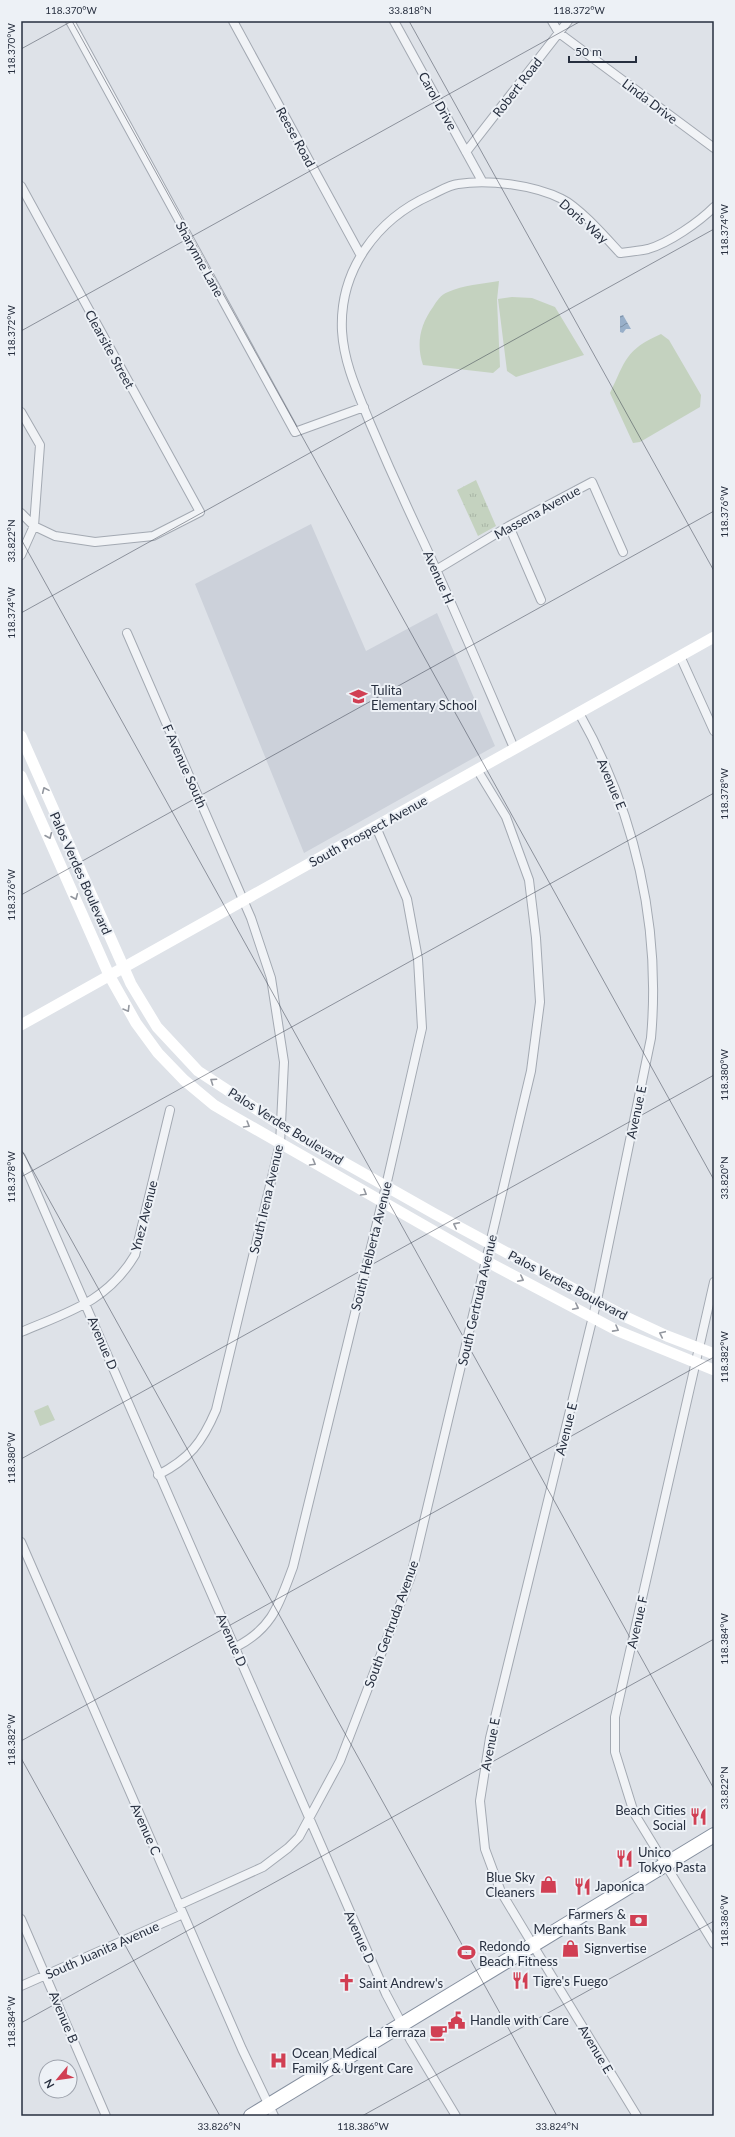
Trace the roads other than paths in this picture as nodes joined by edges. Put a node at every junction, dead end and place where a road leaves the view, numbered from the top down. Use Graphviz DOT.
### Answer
graph roads {
  1 [pos="70,21"];
  2 [pos="233,21"];
  3 [pos="394,21"];
  4 [pos="552,21"];
  5 [pos="568,21"];
  6 [pos="559,33"];
  7 [pos="714,148"];
  8 [pos="466,152"];
  9 [pos="482,182"];
  10 [pos="21,186"];
  11 [pos="714,207"];
  12 [pos="360,254"];
  13 [pos="364,408"];
  14 [pos="21,412"];
  15 [pos="21,512"];
  16 [pos="34,526"];
  17 [pos="509,526"];
  18 [pos="623,552"];
  19 [pos="21,555"];
  20 [pos="436,570"];
  21 [pos="541,600"];
  22 [pos="126,633"];
  23 [pos="714,637"];
  24 [pos="680,656"];
  25 [pos="579,713"];
  26 [pos="714,731"];
  27 [pos="21,736"];
  28 [pos="514,748"];
  29 [pos="478,770"];
  30 [pos="21,776"];
  31 [pos="376,827"];
  32 [pos="243,900"];
  33 [pos="123,967"];
  34 [pos="109,975"];
  35 [pos="21,1025"];
  36 [pos="170,1110"];
  37 [pos="281,1126"];
  38 [pos="280,1144"];
  39 [pos="21,1157"];
  40 [pos="386,1186"];
  41 [pos="381,1203"];
  42 [pos="491,1243"];
  43 [pos="486,1261"];
  44 [pos="714,1282"];
  45 [pos="597,1300"];
  46 [pos="86,1304"];
  47 [pos="593,1316"];
  48 [pos="21,1332"];
  49 [pos="698,1349"];
  50 [pos="714,1354"];
  51 [pos="695,1364"];
  52 [pos="714,1370"];
  53 [pos="158,1475"];
  54 [pos="21,1542"];
  55 [pos="236,1647"];
  56 [pos="309,1820"];
  57 [pos="714,1835"];
  58 [pos="666,1865"];
  59 [pos="179,1905"];
  60 [pos="184,1914"];
  61 [pos="21,1919"];
  62 [pos="714,1944"];
  63 [pos="534,1946"];
  64 [pos="46,1975"];
  65 [pos="21,1986"];
  66 [pos="402,2025"];
  67 [pos="271,2111"];
  68 [pos="106,2116"];
  69 [pos="251,2116"];
  70 [pos="456,2116"];
  71 [pos="637,2116"];
  1 -- 13 [label="street, Sharynne Lane"];
  2 -- 12 [label="street, Reese Road"];
  3 -- 8 [label="street, Carol Drive"];
  4 -- 6 [label="street, Linda Drive"];
  5 -- 6 [label="street, Robert Road"];
  6 -- 7 [label="street, Linda Drive"];
  6 -- 8 [label="street, Robert Road"];
  8 -- 9 [label="street, Carol Drive"];
  9 -- 11 [label="street, Doris Way"];
  9 -- 12 [label="street, Doris Way"];
  10 -- 16 [label="street, Clearsite Street"];
  12 -- 13 [label="street, Doris Way"];
  13 -- 20 [label="street, Avenue H"];
  14 -- 16 [label="street"];
  15 -- 16 [label="street"];
  16 -- 19 [label="street"];
  17 -- 18 [label="street, Massena Avenue"];
  17 -- 20 [label="street, Massena Avenue"];
  17 -- 21 [label="street"];
  20 -- 28 [label="street, Avenue H"];
  22 -- 32 [label="street, F Avenue South"];
  23 -- 24 [label="main road, South Prospect Avenue"];
  24 -- 25 [label="main road, South Prospect Avenue"];
  24 -- 26 [label="street"];
  25 -- 28 [label="main road, South Prospect Avenue"];
  25 -- 45 [label="street, Avenue E"];
  33 -- 27 [label="main road, Palos Verdes Boulevard, one-way"];
  28 -- 29 [label="main road, South Prospect Avenue"];
  29 -- 31 [label="main road, South Prospect Avenue"];
  29 -- 42 [label="street, South Gertruda Avenue"];
  30 -- 34 [label="main road, Palos Verdes Boulevard, one-way"];
  31 -- 32 [label="main road, South Prospect Avenue"];
  31 -- 40 [label="street, South Helberta Avenue"];
  32 -- 33 [label="main road, South Prospect Avenue"];
  32 -- 37 [label="street, South Irena Avenue"];
  33 -- 34 [label="main road, South Prospect Avenue"];
  37 -- 33 [label="main road, Palos Verdes Boulevard, one-way"];
  34 -- 35 [label="main road, South Prospect Avenue"];
  34 -- 38 [label="main road, Palos Verdes Boulevard, one-way"];
  36 -- 46 [label="street, Ynez Avenue"];
  37 -- 38 [label="street, South Irena Avenue"];
  37 -- 40 [label="main road, Palos Verdes Boulevard"];
  38 -- 41 [label="main road, Palos Verdes Boulevard, one-way"];
  38 -- 53 [label="street, South Irena Avenue"];
  39 -- 46 [label="street, Avenue D"];
  40 -- 41 [label="street, South Helberta Avenue"];
  42 -- 40 [label="main road, Palos Verdes Boulevard, one-way"];
  41 -- 43 [label="main road, Palos Verdes Boulevard"];
  41 -- 55 [label="street, South Helberta Avenue"];
  42 -- 43 [label="street, South Gertruda Avenue"];
  42 -- 45 [label="main road, Palos Verdes Boulevard"];
  43 -- 47 [label="main road, Palos Verdes Boulevard, one-way"];
  43 -- 56 [label="street, South Gertruda Avenue"];
  44 -- 49 [label="street, Avenue F"];
  45 -- 47 [label="street, Avenue E"];
  49 -- 45 [label="main road, Palos Verdes Boulevard, one-way"];
  46 -- 48 [label="street, Ynez Avenue"];
  46 -- 53 [label="street, Avenue D"];
  47 -- 51 [label="main road, Palos Verdes Boulevard, one-way"];
  47 -- 63 [label="street, Avenue E"];
  49 -- 50 [label="main road, Palos Verdes Boulevard"];
  49 -- 51 [label="street, Avenue F"];
  51 -- 52 [label="main road, Palos Verdes Boulevard"];
  51 -- 58 [label="street, Avenue F"];
  53 -- 55 [label="street, Avenue D"];
  54 -- 59 [label="street, Avenue C"];
  55 -- 56 [label="street, Avenue D"];
  56 -- 59 [label="street"];
  56 -- 66 [label="street, Avenue D"];
  57 -- 58 [label="highway"];
  58 -- 62 [label="street, Avenue F"];
  58 -- 63 [label="highway"];
  59 -- 60 [label="street, Avenue C"];
  60 -- 64 [label="street, South Juanita Avenue"];
  60 -- 67 [label="street, Avenue C"];
  61 -- 64 [label="street, Avenue B"];
  63 -- 66 [label="highway"];
  63 -- 71 [label="street, Avenue E"];
  64 -- 65 [label="street, South Juanita Avenue"];
  64 -- 68 [label="street, Avenue B"];
  66 -- 67 [label="highway"];
  66 -- 70 [label="street, Avenue D"];
  67 -- 69 [label="highway"];
}
